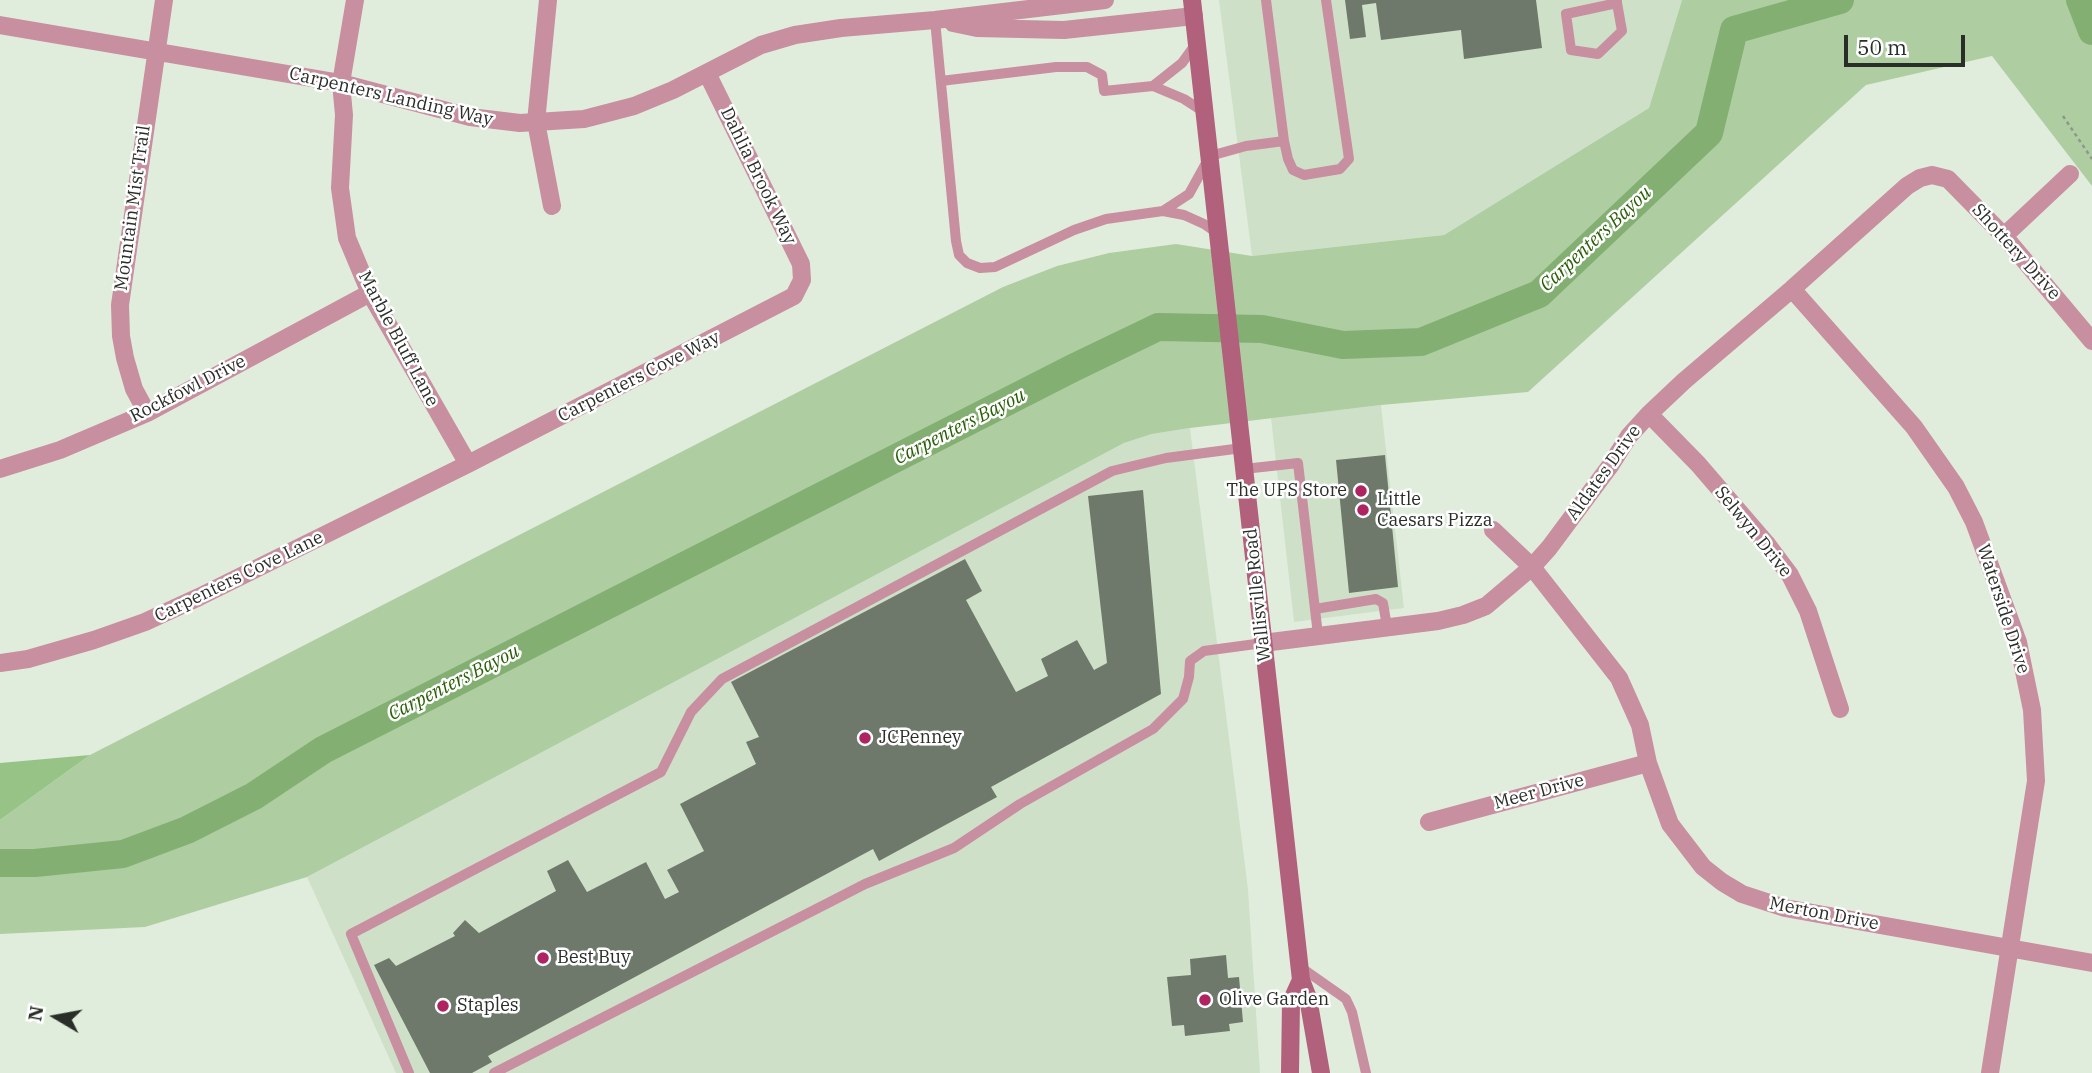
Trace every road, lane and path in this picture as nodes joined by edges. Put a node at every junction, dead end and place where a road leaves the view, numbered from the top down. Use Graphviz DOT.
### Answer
graph roads {
  1 [pos="164,0"];
  2 [pos="355,0"];
  3 [pos="548,0"];
  4 [pos="1105,0"];
  5 [pos="1266,0"];
  6 [pos="1326,0"];
  7 [pos="1617,1"];
  8 [pos="1193,8"];
  9 [pos="935,20"];
  10 [pos="0,25"];
  11 [pos="1197,42"];
  12 [pos="155,51"];
  13 [pos="707,73"];
  14 [pos="941,81"];
  15 [pos="341,83"];
  16 [pos="1153,86"];
  17 [pos="1205,112"];
  18 [pos="2063,116"];
  19 [pos="536,122"];
  20 [pos="1284,141"];
  21 [pos="1210,156"];
  22 [pos="2092,159"];
  23 [pos="1932,174"];
  24 [pos="2070,174"];
  25 [pos="552,206"];
  26 [pos="1163,211"];
  27 [pos="1218,235"];
  28 [pos="2004,236"];
  29 [pos="802,280"];
  30 [pos="1792,289"];
  31 [pos="370,293"];
  32 [pos="2092,341"];
  33 [pos="146,413"];
  34 [pos="1649,414"];
  35 [pos="1242,449"];
  36 [pos="468,464"];
  37 [pos="0,469"];
  38 [pos="1244,469"];
  39 [pos="1493,530"];
  40 [pos="1532,567"];
  41 [pos="1315,609"];
  42 [pos="1387,627"];
  43 [pos="1318,635"];
  44 [pos="1263,643"];
  45 [pos="0,663"];
  46 [pos="1840,709"];
  47 [pos="1648,763"];
  48 [pos="1429,822"];
  49 [pos="2011,949"];
  50 [pos="2092,963"];
  51 [pos="1300,973"];
  52 [pos="410,1073"];
  53 [pos="494,1073"];
  54 [pos="1290,1073"];
  55 [pos="1321,1073"];
  56 [pos="1366,1073"];
  57 [pos="1990,1073"];
  1 -- 12 [label="street, Mountain Mist Trail"];
  2 -- 15 [label="street, Marble Bluff Lane"];
  3 -- 19 [label="street"];
  4 -- 9 [label="street, Carpenters Landing Way"];
  5 -- 20 [label="lane"];
  6 -- 20 [label="lane"];
  7 -- 7 [label="lane"];
  8 -- 9 [label="street, Carpenters Landing Way"];
  8 -- 11 [label="main road, Wallisville Road"];
  9 -- 13 [label="street, Carpenters Landing Way"];
  9 -- 14 [label="lane"];
  10 -- 12 [label="street, Carpenters Landing Way"];
  11 -- 16 [label="lane"];
  11 -- 17 [label="main road, Wallisville Road"];
  12 -- 15 [label="street, Carpenters Landing Way"];
  12 -- 33 [label="street, Mountain Mist Trail"];
  13 -- 19 [label="street, Carpenters Landing Way"];
  13 -- 29 [label="street, Dahlia Brook Way"];
  14 -- 16 [label="lane"];
  14 -- 26 [label="lane"];
  15 -- 19 [label="street, Carpenters Landing Way"];
  15 -- 31 [label="street, Marble Bluff Lane"];
  16 -- 17 [label="lane"];
  17 -- 21 [label="main road, Wallisville Road"];
  18 -- 22 [label="path"];
  19 -- 25 [label="street"];
  20 -- 21 [label="lane"];
  21 -- 26 [label="lane"];
  21 -- 27 [label="main road, Wallisville Road"];
  23 -- 28 [label="street, Shottery Drive"];
  23 -- 30 [label="street, Aldates Drive"];
  24 -- 28 [label="street"];
  26 -- 27 [label="lane"];
  27 -- 35 [label="main road, Wallisville Road"];
  28 -- 32 [label="street, Shottery Drive"];
  29 -- 36 [label="street, Carpenters Cove Way"];
  30 -- 34 [label="street, Aldates Drive"];
  30 -- 49 [label="street, Waterside Drive"];
  31 -- 33 [label="street, Rockfowl Drive"];
  31 -- 36 [label="street, Marble Bluff Lane"];
  33 -- 37 [label="street, Rockfowl Drive"];
  34 -- 40 [label="street, Aldates Drive"];
  34 -- 46 [label="street, Selwyn Drive"];
  35 -- 38 [label="main road, Wallisville Road"];
  35 -- 52 [label="lane"];
  36 -- 45 [label="street, Carpenters Cove Lane"];
  38 -- 41 [label="lane"];
  38 -- 44 [label="main road, Wallisville Road"];
  39 -- 40 [label="street, Merton Drive"];
  40 -- 42 [label="street, Aldates Drive"];
  40 -- 47 [label="street, Merton Drive"];
  41 -- 42 [label="lane"];
  41 -- 43 [label="lane"];
  42 -- 43 [label="street, Aldates Drive"];
  43 -- 44 [label="street, Aldates Drive"];
  44 -- 51 [label="main road, Wallisville Road"];
  44 -- 53 [label="lane"];
  47 -- 48 [label="street, Meer Drive"];
  47 -- 49 [label="street, Merton Drive"];
  49 -- 50 [label="street, Merton Drive"];
  49 -- 57 [label="street, Waterside Drive"];
  51 -- 54 [label="main road, Wallisville Road"];
  51 -- 55 [label="main road, Wallisville Road"];
  51 -- 56 [label="lane"];
}
